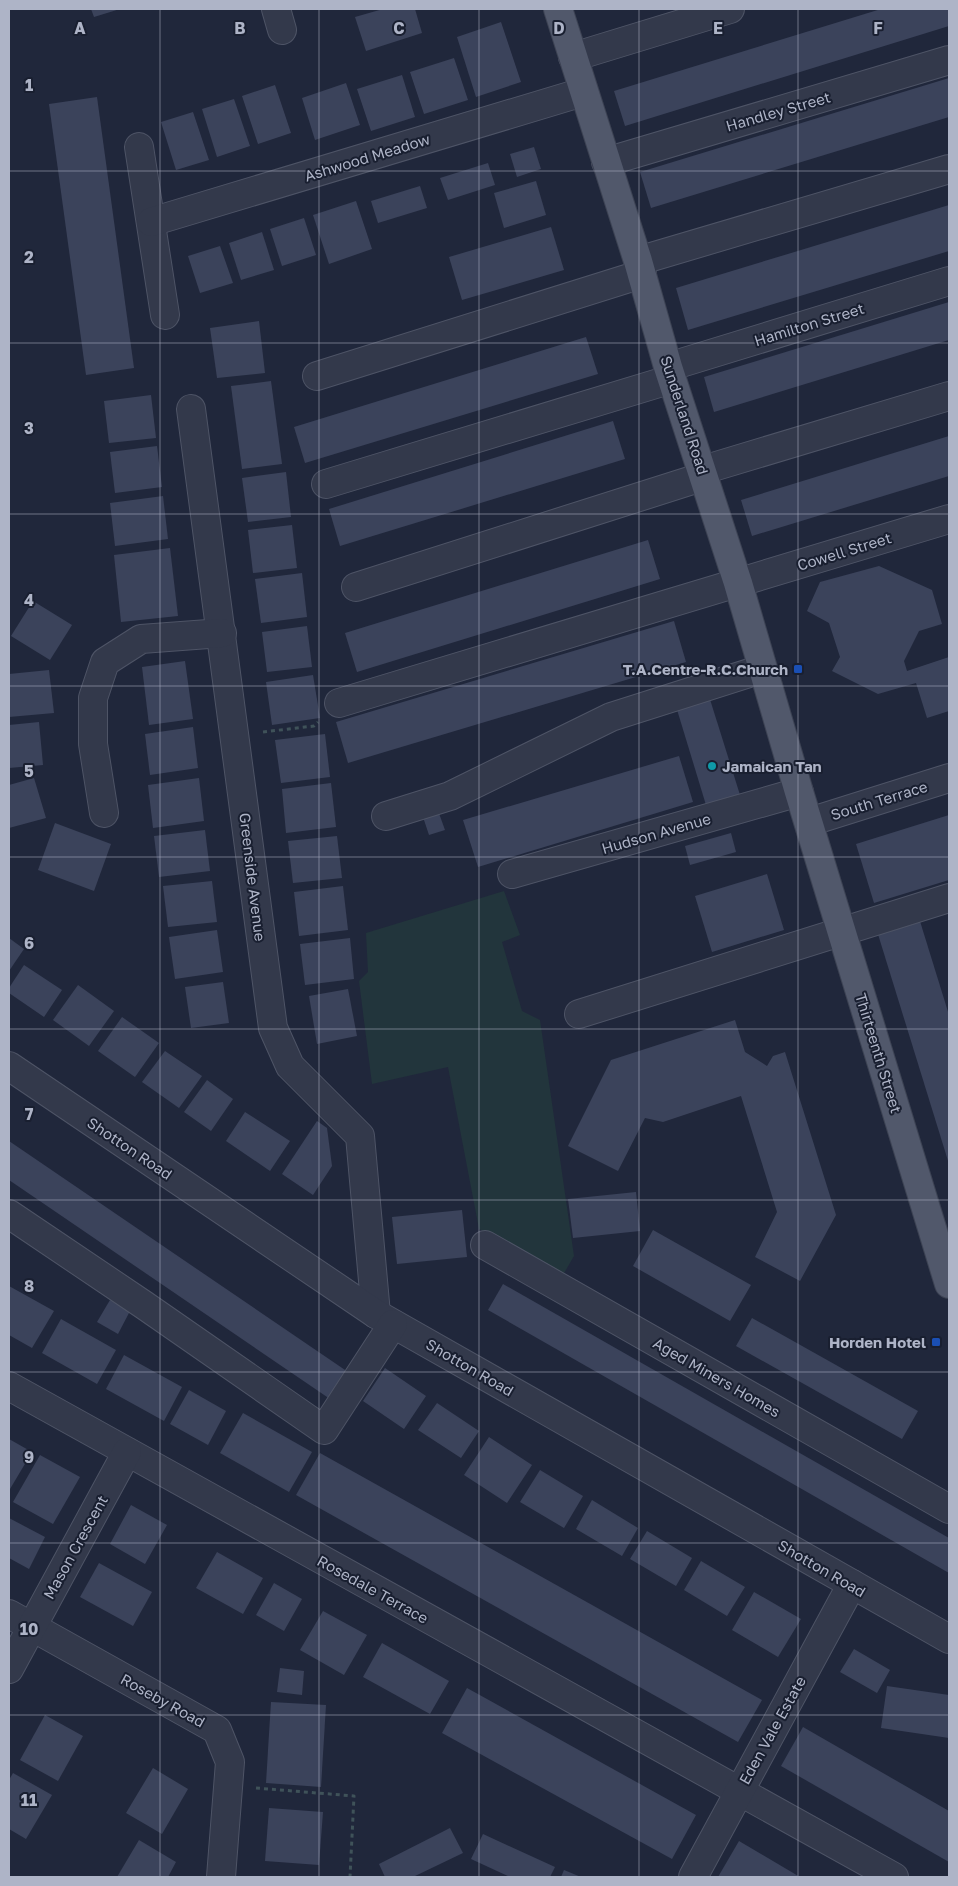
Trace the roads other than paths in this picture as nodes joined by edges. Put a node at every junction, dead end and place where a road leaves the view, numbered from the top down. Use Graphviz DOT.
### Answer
graph roads {
  1 [pos="558,9"];
  2 [pos="730,9"];
  3 [pos="573,56"];
  4 [pos="949,60"];
  5 [pos="583,92"];
  6 [pos="140,147"];
  7 [pos="606,162"];
  8 [pos="949,169"];
  9 [pos="151,222"];
  10 [pos="640,268"];
  11 [pos="949,280"];
  12 [pos="165,315"];
  13 [pos="670,373"];
  14 [pos="317,376"];
  15 [pos="949,396"];
  16 [pos="191,409"];
  17 [pos="704,473"];
  18 [pos="326,484"];
  19 [pos="949,519"];
  20 [pos="738,583"];
  21 [pos="356,586"];
  22 [pos="222,633"];
  23 [pos="762,669"];
  24 [pos="339,703"];
  25 [pos="949,778"];
  26 [pos="799,792"];
  27 [pos="104,813"];
  28 [pos="386,816"];
  29 [pos="808,822"];
  30 [pos="512,874"];
  31 [pos="949,900"];
  32 [pos="842,932"];
  33 [pos="579,1014"];
  34 [pos="9,1066"];
  35 [pos="9,1214"];
  36 [pos="485,1245"];
  37 [pos="949,1284"];
  38 [pos="385,1319"];
  39 [pos="9,1386"];
  40 [pos="127,1452"];
  41 [pos="949,1509"];
  42 [pos="852,1584"];
  43 [pos="20,1620"];
  44 [pos="949,1639"];
  45 [pos="9,1669"];
  46 [pos="738,1791"];
  47 [pos="221,1877"];
  48 [pos="693,1877"];
  49 [pos="894,1877"];
  1 -- 3 [label="main road, Sunderland Road"];
  2 -- 3 [label="street"];
  3 -- 5 [label="main road, Sunderland Road"];
  4 -- 7 [label="street, Handley Street"];
  5 -- 7 [label="main road, Sunderland Road"];
  5 -- 9 [label="street, Ashwood Meadow"];
  6 -- 9 [label="street"];
  7 -- 10 [label="main road, Sunderland Road"];
  8 -- 10 [label="street"];
  9 -- 12 [label="street"];
  10 -- 13 [label="main road, Sunderland Road"];
  10 -- 14 [label="street"];
  11 -- 13 [label="street, Hamilton Street"];
  13 -- 17 [label="main road, Sunderland Road"];
  13 -- 18 [label="street, Hamilton Street"];
  15 -- 17 [label="street"];
  16 -- 22 [label="street, Greenside Avenue"];
  17 -- 20 [label="main road, Sunderland Road"];
  17 -- 21 [label="street"];
  19 -- 20 [label="street, Cowell Street"];
  20 -- 23 [label="main road, Sunderland Road"];
  20 -- 24 [label="street, Cowell Street"];
  22 -- 27 [label="street"];
  22 -- 38 [label="street, Greenside Avenue"];
  23 -- 26 [label="main road, Sunderland Road"];
  23 -- 28 [label="street"];
  25 -- 29 [label="street, South Terrace"];
  26 -- 29 [label="main road, Sunderland Road"];
  26 -- 30 [label="street, Hudson Avenue"];
  29 -- 32 [label="main road, Thirteenth Street"];
  31 -- 32 [label="street"];
  32 -- 33 [label="street"];
  32 -- 37 [label="main road, Thirteenth Street"];
  34 -- 38 [label="street, Shotton Road"];
  35 -- 38 [label="street"];
  36 -- 41 [label="street, Aged Miners Homes"];
  38 -- 42 [label="street, Shotton Road"];
  39 -- 40 [label="street, Rosedale Terrace"];
  40 -- 43 [label="street, Mason Crescent"];
  40 -- 46 [label="street, Rosedale Terrace"];
  42 -- 44 [label="street, Shotton Road"];
  42 -- 46 [label="street, Eden Vale Estate"];
  43 -- 45 [label="street, Mason Crescent"];
  43 -- 47 [label="street, Roseby Road"];
  46 -- 48 [label="street, Eden Vale Estate"];
  46 -- 49 [label="street, Rosedale Terrace"];
}
